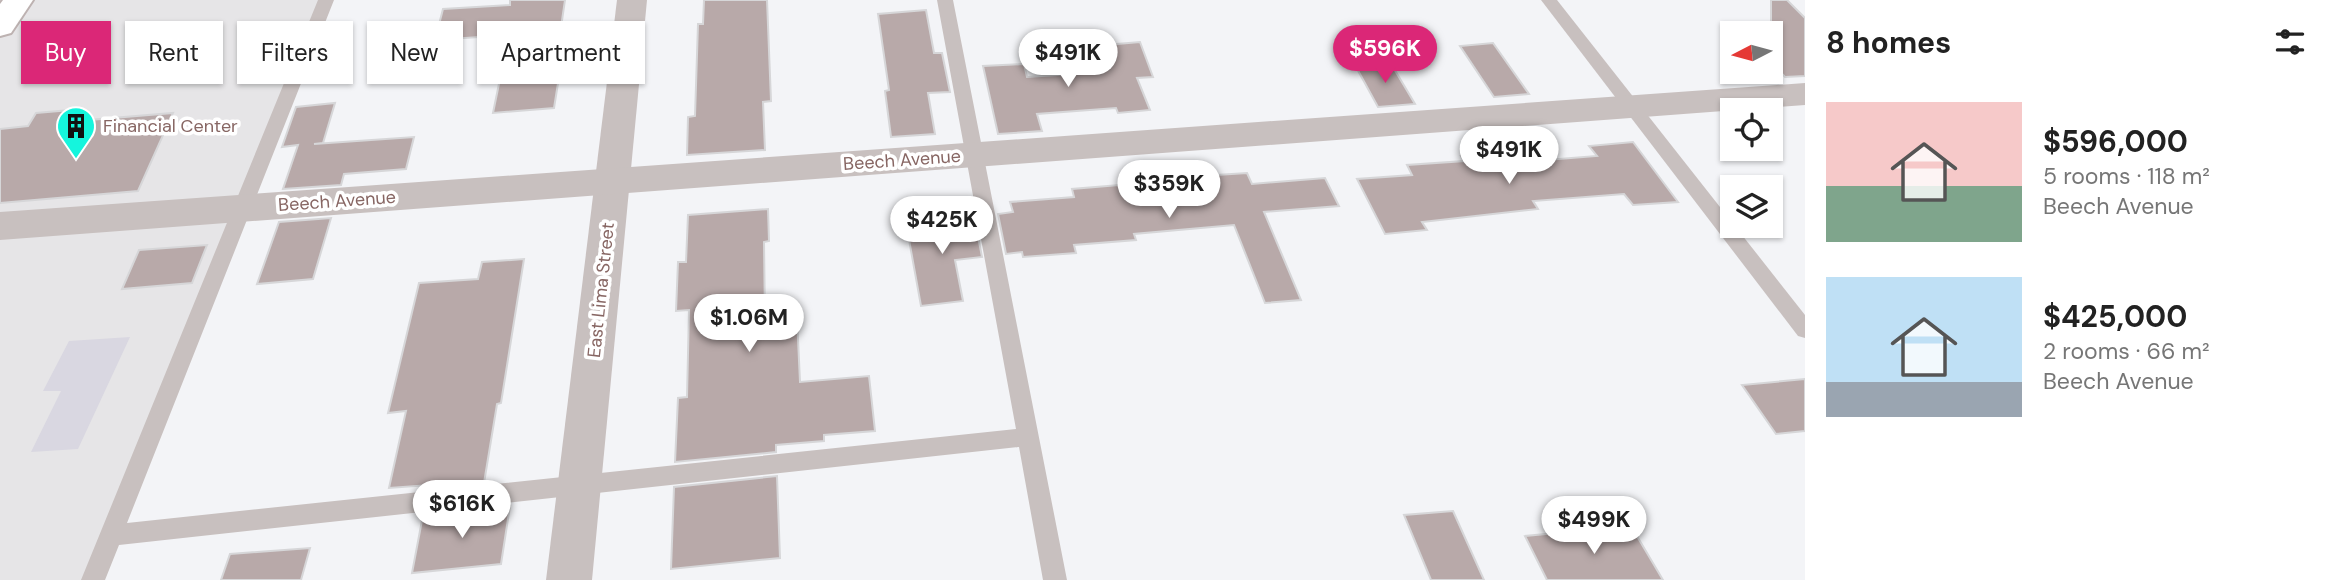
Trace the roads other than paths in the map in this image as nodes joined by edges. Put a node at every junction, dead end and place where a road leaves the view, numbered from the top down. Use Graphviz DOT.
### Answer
graph roads {
  1 [pos="18,0"];
  2 [pos="327,0"];
  3 [pos="632,0"];
  4 [pos="945,0"];
  5 [pos="1549,0"];
  6 [pos="0,26"];
  7 [pos="1805,94"];
  8 [pos="1630,106"];
  9 [pos="973,155"];
  10 [pos="613,181"];
  11 [pos="244,208"];
  12 [pos="0,226"];
  13 [pos="1805,330"];
  14 [pos="1027,437"];
  15 [pos="579,486"];
  16 [pos="111,535"];
  17 [pos="93,580"];
  18 [pos="569,580"];
  19 [pos="1055,580"];
  1 -- 6 [label="main road"];
  2 -- 11 [label="lane"];
  3 -- 10 [label="street, East Lima Street"];
  4 -- 9 [label="lane"];
  5 -- 8 [label="lane"];
  7 -- 8 [label="street, Beech Avenue"];
  8 -- 9 [label="street, Beech Avenue"];
  8 -- 13 [label="lane"];
  9 -- 10 [label="street, Beech Avenue"];
  9 -- 14 [label="lane"];
  10 -- 11 [label="street, Beech Avenue"];
  10 -- 15 [label="street, East Lima Street"];
  11 -- 12 [label="street, Beech Avenue"];
  11 -- 16 [label="lane"];
  14 -- 15 [label="lane"];
  14 -- 19 [label="lane"];
  15 -- 16 [label="lane"];
  15 -- 18 [label="street, East Lima Street"];
  16 -- 17 [label="lane"];
}
